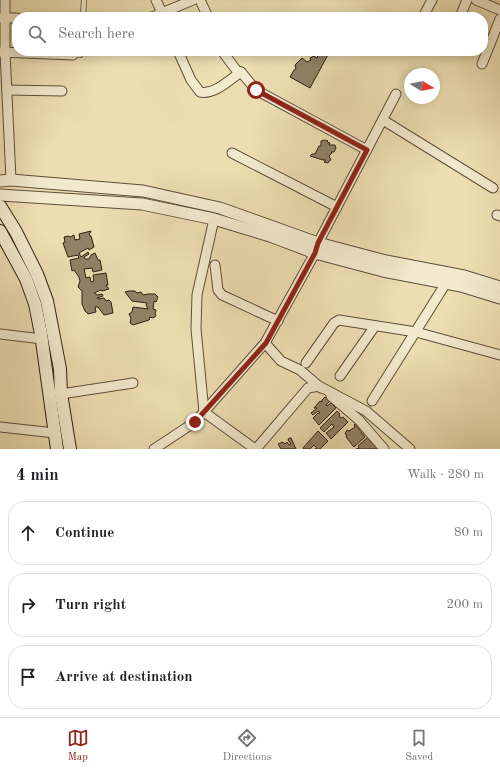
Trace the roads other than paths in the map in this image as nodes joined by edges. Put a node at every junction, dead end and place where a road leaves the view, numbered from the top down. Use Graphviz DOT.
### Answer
graph roads {
  1 [pos="5,0"];
  2 [pos="84,0"];
  3 [pos="156,0"];
  4 [pos="193,0"];
  5 [pos="200,0"];
  6 [pos="432,0"];
  7 [pos="467,0"];
  8 [pos="476,0"];
  9 [pos="500,10"];
  10 [pos="83,12"];
  11 [pos="162,12"];
  12 [pos="169,12"];
  13 [pos="206,12"];
  14 [pos="426,12"];
  15 [pos="462,12"];
  16 [pos="2,18"];
  17 [pos="500,19"];
  18 [pos="488,49"];
  19 [pos="2,52"];
  20 [pos="12,52"];
  21 [pos="180,56"];
  22 [pos="226,56"];
  23 [pos="485,56"];
  24 [pos="482,64"];
  25 [pos="241,72"];
  26 [pos="7,90"];
  27 [pos="62,91"];
  28 [pos="396,94"];
  29 [pos="383,120"];
  30 [pos="367,150"];
  31 [pos="232,153"];
  32 [pos="6,180"];
  33 [pos="493,188"];
  34 [pos="0,195"];
  35 [pos="0,206"];
  36 [pos="337,207"];
  37 [pos="214,220"];
  38 [pos="2,235"];
  39 [pos="317,248"];
  40 [pos="215,265"];
  41 [pos="446,283"];
  42 [pos="500,287"];
  43 [pos="500,298"];
  44 [pos="278,321"];
  45 [pos="375,326"];
  46 [pos="416,332"];
  47 [pos="0,334"];
  48 [pos="42,339"];
  49 [pos="266,343"];
  50 [pos="500,355"];
  51 [pos="306,363"];
  52 [pos="340,376"];
  53 [pos="133,383"];
  54 [pos="319,386"];
  55 [pos="61,394"];
  56 [pos="372,401"];
  57 [pos="204,412"];
  58 [pos="0,427"];
  59 [pos="55,433"];
  60 [pos="57,449"];
  61 [pos="70,449"];
  62 [pos="154,449"];
  63 [pos="256,449"];
  64 [pos="384,449"];
  65 [pos="410,449"];
  1 -- 16 [label="street"];
  2 -- 10 [label="lane"];
  3 -- 11 [label="street"];
  4 -- 12 [label="street"];
  5 -- 13 [label="street"];
  6 -- 14 [label="street"];
  7 -- 15 [label="street"];
  8 -- 9 [label="street"];
  16 -- 19 [label="street"];
  17 -- 18 [label="street"];
  19 -- 20 [label="street"];
  19 -- 26 [label="street"];
  21 -- 25 [label="street"];
  22 -- 25 [label="street"];
  23 -- 24 [label="street"];
  25 -- 30 [label="street"];
  26 -- 27 [label="street"];
  26 -- 32 [label="street"];
  28 -- 29 [label="street"];
  29 -- 30 [label="street"];
  29 -- 33 [label="street"];
  30 -- 36 [label="street"];
  31 -- 36 [label="street"];
  32 -- 39 [label="street"];
  34 -- 37 [label="street"];
  35 -- 55 [label="main road"];
  36 -- 39 [label="street"];
  37 -- 39 [label="street"];
  37 -- 57 [label="street"];
  38 -- 48 [label="main road"];
  39 -- 41 [label="street"];
  39 -- 42 [label="street"];
  39 -- 44 [label="street"];
  40 -- 44 [label="street"];
  41 -- 43 [label="street"];
  41 -- 46 [label="street"];
  44 -- 49 [label="street"];
  45 -- 46 [label="street"];
  45 -- 51 [label="street"];
  45 -- 52 [label="street"];
  46 -- 50 [label="street"];
  46 -- 56 [label="street"];
  47 -- 48 [label="street"];
  48 -- 59 [label="main road"];
  49 -- 54 [label="street"];
  49 -- 57 [label="street"];
  53 -- 55 [label="street"];
  54 -- 63 [label="street"];
  54 -- 64 [label="street"];
  54 -- 65 [label="street"];
  55 -- 61 [label="main road"];
  57 -- 62 [label="street"];
  57 -- 63 [label="street"];
  58 -- 59 [label="street"];
  59 -- 60 [label="main road"];
}
